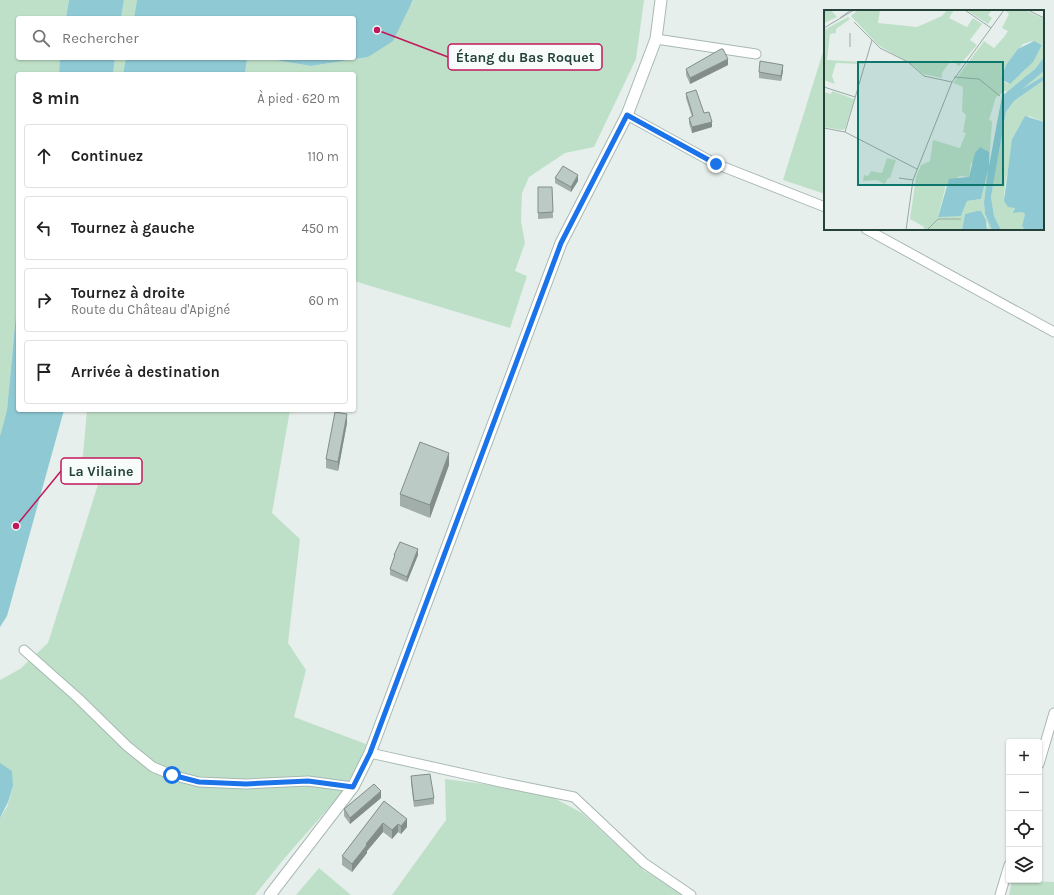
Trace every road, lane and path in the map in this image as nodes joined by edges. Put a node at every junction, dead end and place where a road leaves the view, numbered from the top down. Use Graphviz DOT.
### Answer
graph roads {
  1 [pos="661,0"];
  2 [pos="656,39"];
  3 [pos="756,54"];
  4 [pos="627,115"];
  5 [pos="824,206"];
  6 [pos="868,230"];
  7 [pos="1054,332"];
  8 [pos="24,650"];
  9 [pos="1054,713"];
  10 [pos="370,753"];
  11 [pos="1042,754"];
  12 [pos="353,787"];
  13 [pos="1006,875"];
  14 [pos="270,895"];
  15 [pos="692,895"];
  16 [pos="1000,895"];
  1 -- 2 [label="street"];
  2 -- 3 [label="street"];
  2 -- 4 [label="street"];
  4 -- 5 [label="street"];
  4 -- 10 [label="street"];
  6 -- 7 [label="street"];
  8 -- 12 [label="street"];
  9 -- 11 [label="street"];
  10 -- 12 [label="street"];
  10 -- 15 [label="street"];
  12 -- 14 [label="street"];
  13 -- 16 [label="street"];
}
